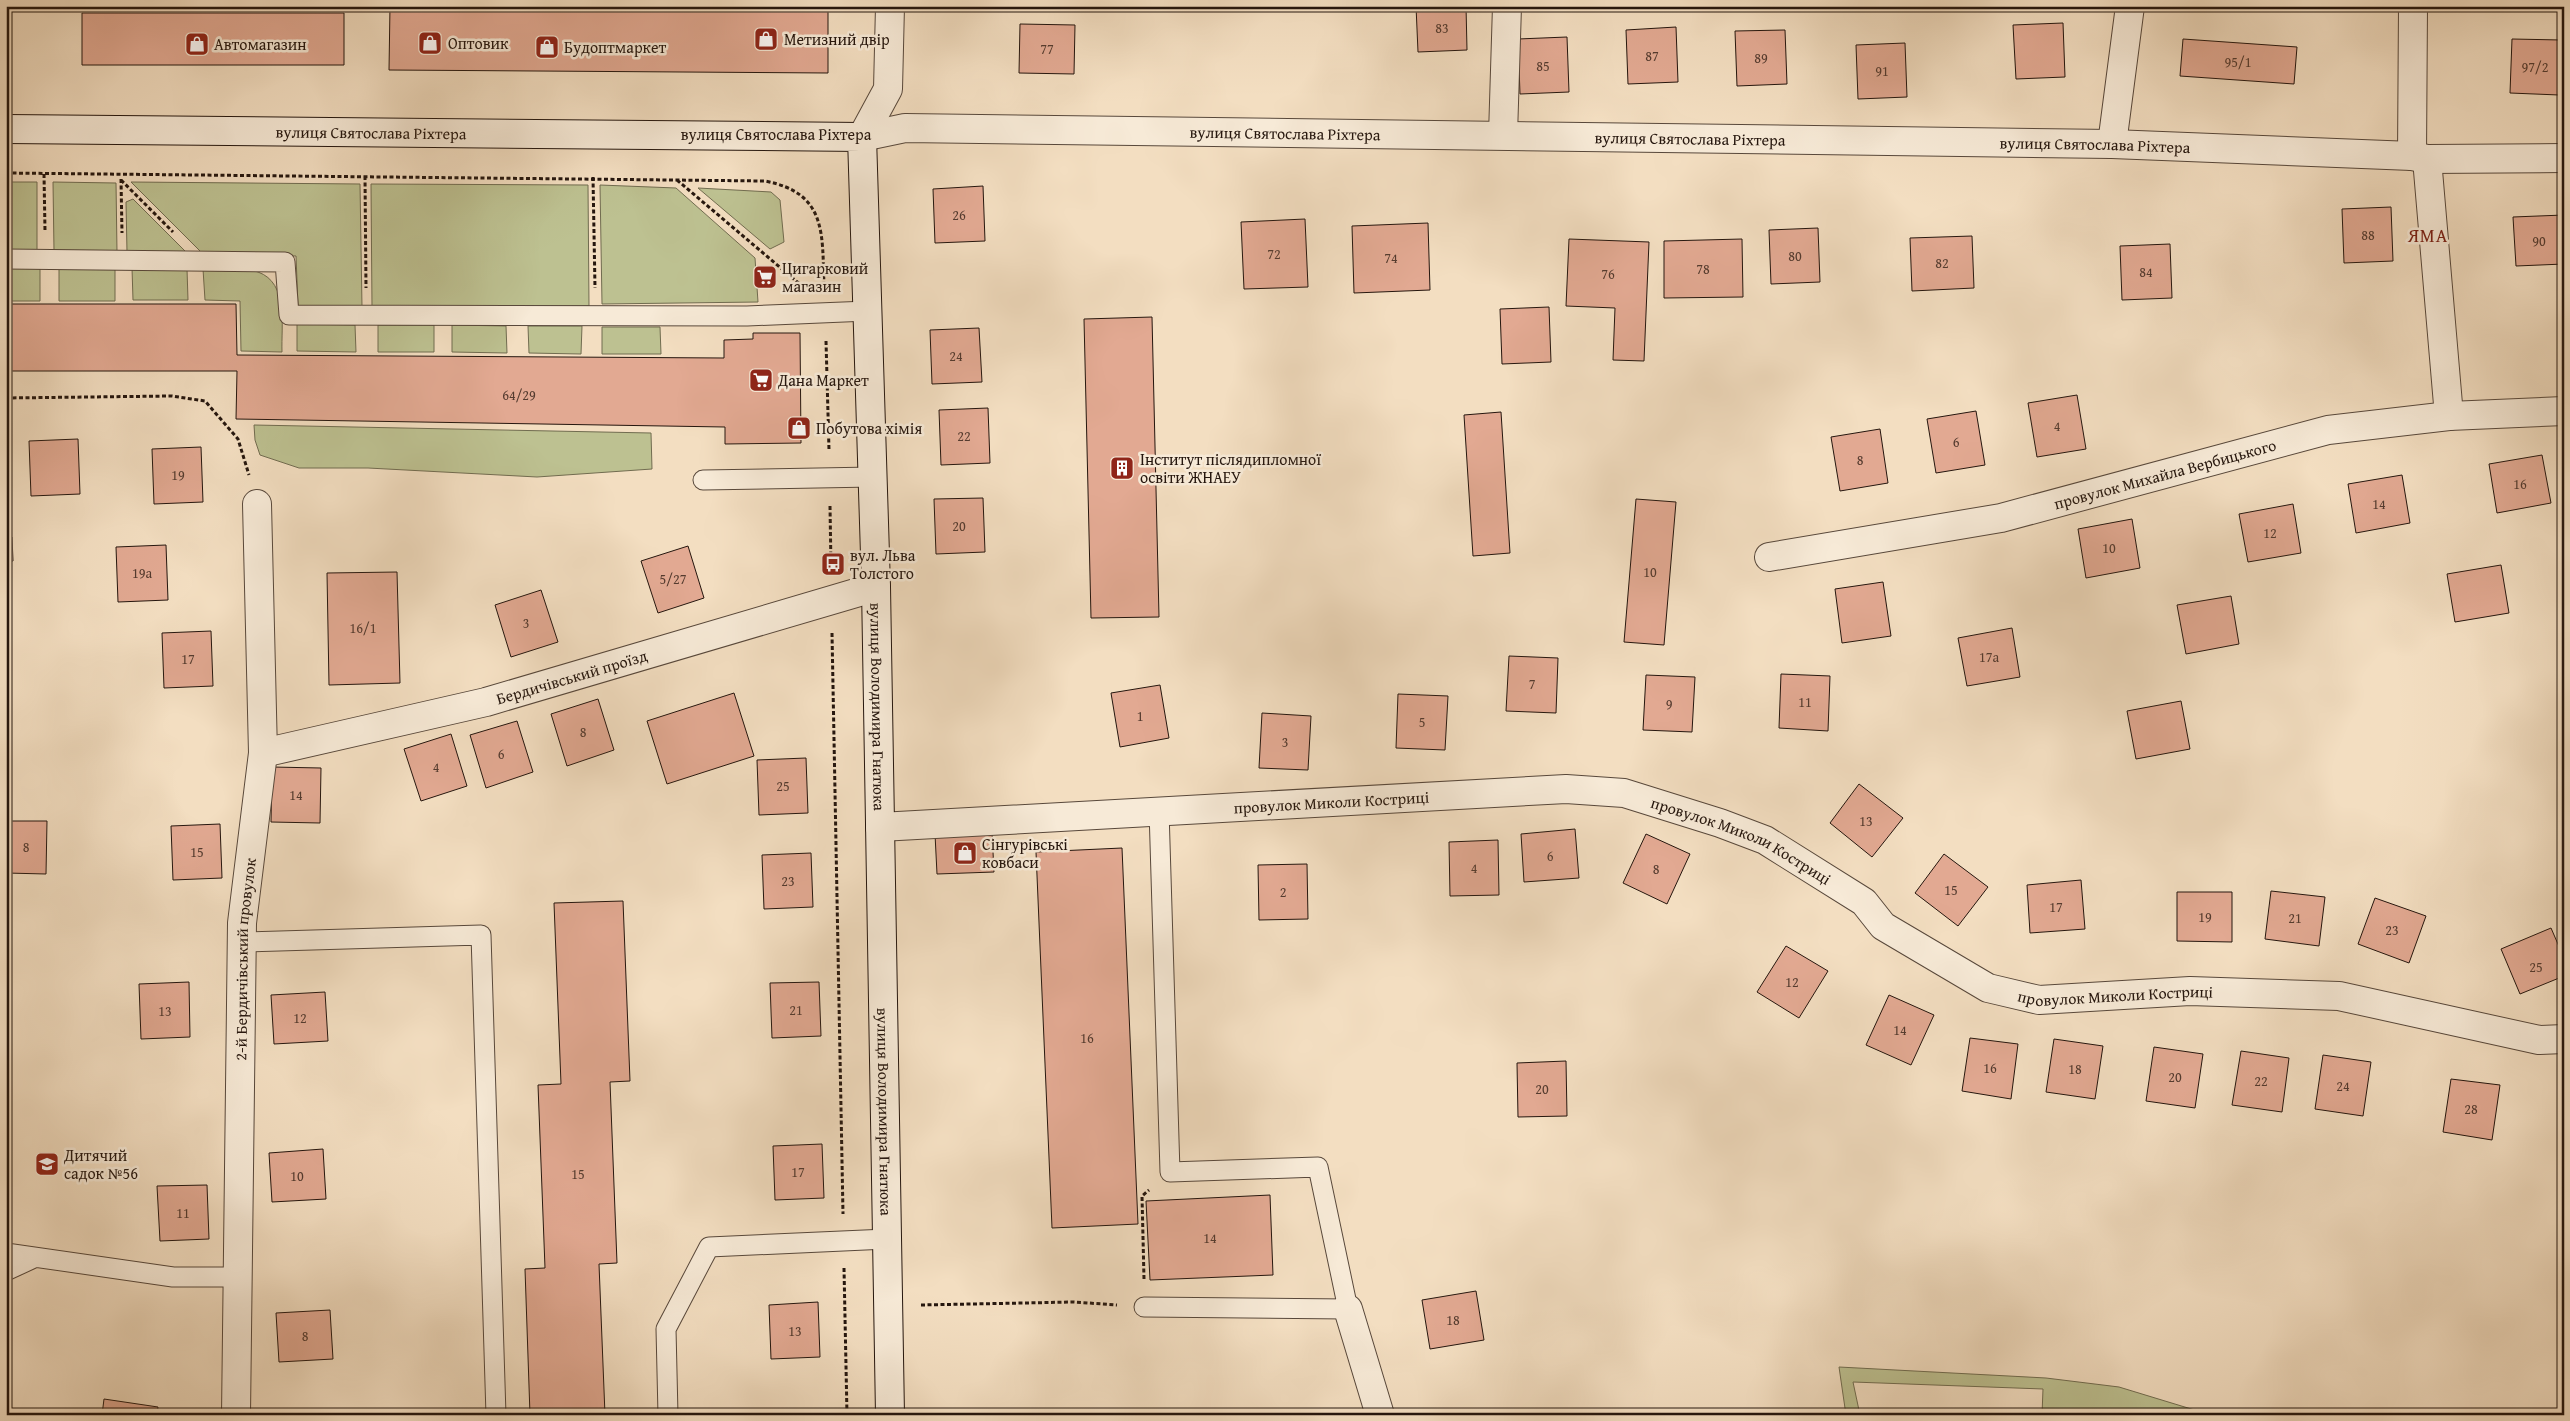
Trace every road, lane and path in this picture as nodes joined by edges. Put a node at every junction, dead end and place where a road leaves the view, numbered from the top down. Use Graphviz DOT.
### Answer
graph roads {
  1 [pos="890,6"];
  2 [pos="1507,6"];
  3 [pos="2130,6"];
  4 [pos="2413,6"];
  5 [pos="6,129"];
  6 [pos="1503,135"];
  7 [pos="862,137"];
  8 [pos="2112,144"];
  9 [pos="2420,158"];
  10 [pos="2564,158"];
  11 [pos="6,174"];
  12 [pos="44,174"];
  13 [pos="121,174"];
  14 [pos="365,176"];
  15 [pos="593,177"];
  16 [pos="676,179"];
  17 [pos="121,180"];
  18 [pos="6,259"];
  19 [pos="45,259"];
  20 [pos="123,260"];
  21 [pos="195,261"];
  22 [pos="826,310"];
  23 [pos="868,311"];
  24 [pos="366,316"];
  25 [pos="596,316"];
  26 [pos="6,398"];
  27 [pos="2564,411"];
  28 [pos="2449,416"];
  29 [pos="873,477"];
  30 [pos="829,478"];
  31 [pos="703,480"];
  32 [pos="257,504"];
  33 [pos="1769,557"];
  34 [pos="876,587"];
  35 [pos="832,600"];
  36 [pos="263,753"];
  37 [pos="1159,810"];
  38 [pos="880,827"];
  39 [pos="242,942"];
  40 [pos="2564,1039"];
  41 [pos="1170,1172"];
  42 [pos="888,1239"];
  43 [pos="844,1241"];
  44 [pos="6,1253"];
  45 [pos="34,1258"];
  46 [pos="6,1270"];
  47 [pos="237,1276"];
  48 [pos="889,1305"];
  49 [pos="1144,1307"];
  50 [pos="1348,1309"];
  51 [pos="236,1415"];
  52 [pos="496,1415"];
  53 [pos="668,1415"];
  54 [pos="847,1415"];
  55 [pos="890,1415"];
  56 [pos="1380,1415"];
  1 -- 7 [label="street"];
  2 -- 6 [label="street"];
  3 -- 8 [label="street"];
  4 -- 9 [label="street"];
  5 -- 7 [label="street, вулиця Святослава Ріхтера"];
  6 -- 7 [label="street, вулиця Святослава Ріхтера"];
  6 -- 8 [label="street, вулиця Святослава Ріхтера"];
  7 -- 23 [label="street, вулиця Володимира Гнатюка"];
  8 -- 9 [label="street, вулиця Святослава Ріхтера"];
  9 -- 10 [label="street, вулиця Святослава Ріхтера"];
  9 -- 28 [label="street"];
  11 -- 12 [label="path"];
  12 -- 13 [label="path"];
  12 -- 19 [label="path"];
  13 -- 14 [label="path"];
  13 -- 17 [label="path"];
  14 -- 15 [label="path"];
  14 -- 24 [label="path"];
  15 -- 16 [label="path"];
  15 -- 25 [label="path"];
  16 -- 22 [label="path"];
  16 -- 22 [label="path"];
  17 -- 20 [label="path"];
  17 -- 21 [label="path"];
  18 -- 19 [label="lane"];
  19 -- 20 [label="lane"];
  20 -- 21 [label="lane"];
  21 -- 24 [label="lane"];
  22 -- 23 [label="lane"];
  22 -- 25 [label="lane"];
  22 -- 30 [label="path"];
  23 -- 29 [label="street, вулиця Володимира Гнатюка"];
  24 -- 25 [label="lane"];
  26 -- 32 [label="path"];
  27 -- 28 [label="street, провулок Михайла Вербицького"];
  28 -- 33 [label="street, провулок Михайла Вербицького"];
  29 -- 30 [label="lane"];
  29 -- 34 [label="street, вулиця Володимира Гнатюка"];
  30 -- 31 [label="lane"];
  30 -- 35 [label="path"];
  32 -- 36 [label="street, 2-й Бердичівський провулок"];
  34 -- 35 [label="street, Бердичівський проїзд"];
  34 -- 38 [label="street, вулиця Володимира Гнатюка"];
  35 -- 36 [label="street, Бердичівський проїзд"];
  35 -- 43 [label="path"];
  36 -- 39 [label="street, 2-й Бердичівський провулок"];
  37 -- 38 [label="street, провулок Миколи Костриці"];
  37 -- 40 [label="street, провулок Миколи Костриці"];
  37 -- 41 [label="lane"];
  38 -- 42 [label="street, вулиця Володимира Гнатюка"];
  39 -- 47 [label="street, 2-й Бердичівський провулок"];
  39 -- 52 [label="lane"];
  41 -- 49 [label="path"];
  41 -- 50 [label="lane"];
  42 -- 43 [label="lane"];
  42 -- 48 [label="street, вулиця Володимира Гнатюка"];
  43 -- 53 [label="lane"];
  43 -- 54 [label="path"];
  44 -- 45 [label="lane"];
  45 -- 46 [label="lane"];
  45 -- 47 [label="lane"];
  47 -- 51 [label="street, 2-й Бердичівський провулок"];
  48 -- 49 [label="path"];
  48 -- 55 [label="street, вулиця Володимира Гнатюка"];
  49 -- 50 [label="lane"];
  50 -- 56 [label="street"];
}
